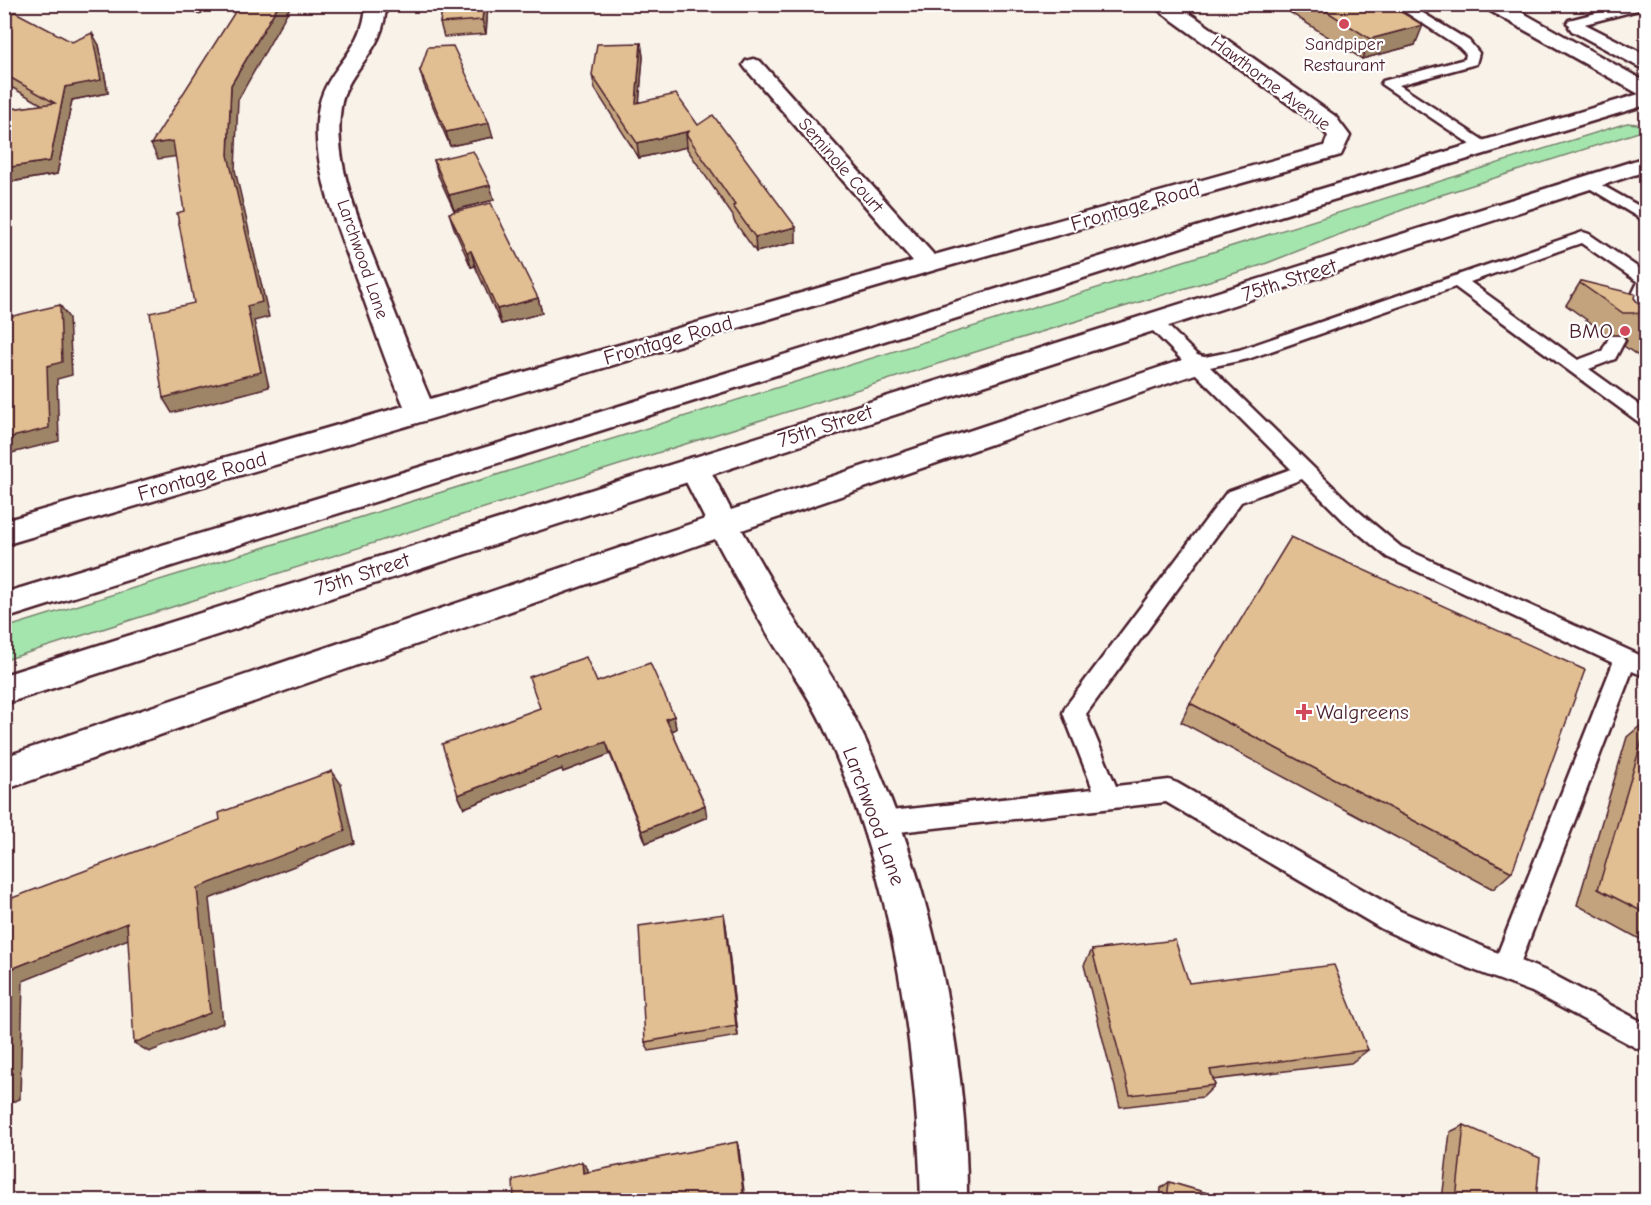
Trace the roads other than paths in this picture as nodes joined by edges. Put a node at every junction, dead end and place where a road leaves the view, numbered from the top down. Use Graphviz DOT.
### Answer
graph roads {
  1 [pos="376,4"];
  2 [pos="1159,4"];
  3 [pos="1399,4"];
  4 [pos="1492,4"];
  5 [pos="1643,4"];
  6 [pos="1564,18"];
  7 [pos="1647,63"];
  8 [pos="753,65"];
  9 [pos="1647,90"];
  10 [pos="1647,98"];
  11 [pos="1484,147"];
  12 [pos="1333,150"];
  13 [pos="1647,164"];
  14 [pos="1591,183"];
  15 [pos="1647,216"];
  16 [pos="929,264"];
  17 [pos="1458,280"];
  18 [pos="1647,281"];
  19 [pos="1629,318"];
  20 [pos="1154,322"];
  21 [pos="1616,340"];
  22 [pos="1197,364"];
  23 [pos="1576,368"];
  24 [pos="420,412"];
  25 [pos="1647,419"];
  26 [pos="694,468"];
  27 [pos="1305,471"];
  28 [pos="722,525"];
  29 [pos="4,533"];
  30 [pos="4,606"];
  31 [pos="1636,663"];
  32 [pos="4,690"];
  33 [pos="4,774"];
  34 [pos="1109,798"];
  35 [pos="881,823"];
  36 [pos="1505,969"];
  37 [pos="1647,1040"];
  38 [pos="944,1200"];
  1 -- 24 [label="street, Larchwood Lane"];
  2 -- 12 [label="street, Hawthorne Avenue"];
  3 -- 11 [label="lane"];
  4 -- 9 [label="street"];
  5 -- 6 [label="lane"];
  6 -- 7 [label="street"];
  8 -- 16 [label="street, Seminole Court"];
  10 -- 11 [label="street"];
  11 -- 30 [label="street"];
  12 -- 16 [label="street, Frontage Road"];
  13 -- 14 [label="street, 75th Street"];
  14 -- 15 [label="lane"];
  14 -- 20 [label="street, 75th Street"];
  16 -- 24 [label="street, Frontage Road"];
  17 -- 18 [label="lane"];
  17 -- 22 [label="lane"];
  17 -- 23 [label="lane"];
  18 -- 19 [label="lane"];
  20 -- 22 [label="lane"];
  20 -- 26 [label="street, 75th Street"];
  21 -- 23 [label="lane"];
  22 -- 27 [label="lane"];
  22 -- 28 [label="street"];
  23 -- 25 [label="lane"];
  24 -- 29 [label="street, Frontage Road"];
  26 -- 28 [label="street, Larchwood Lane"];
  26 -- 32 [label="street, 75th Street"];
  27 -- 31 [label="lane"];
  27 -- 34 [label="lane"];
  28 -- 33 [label="street"];
  28 -- 35 [label="street, Larchwood Lane"];
  31 -- 36 [label="lane"];
  34 -- 35 [label="lane"];
  34 -- 36 [label="lane"];
  35 -- 38 [label="street, Larchwood Lane"];
  36 -- 37 [label="lane"];
}
